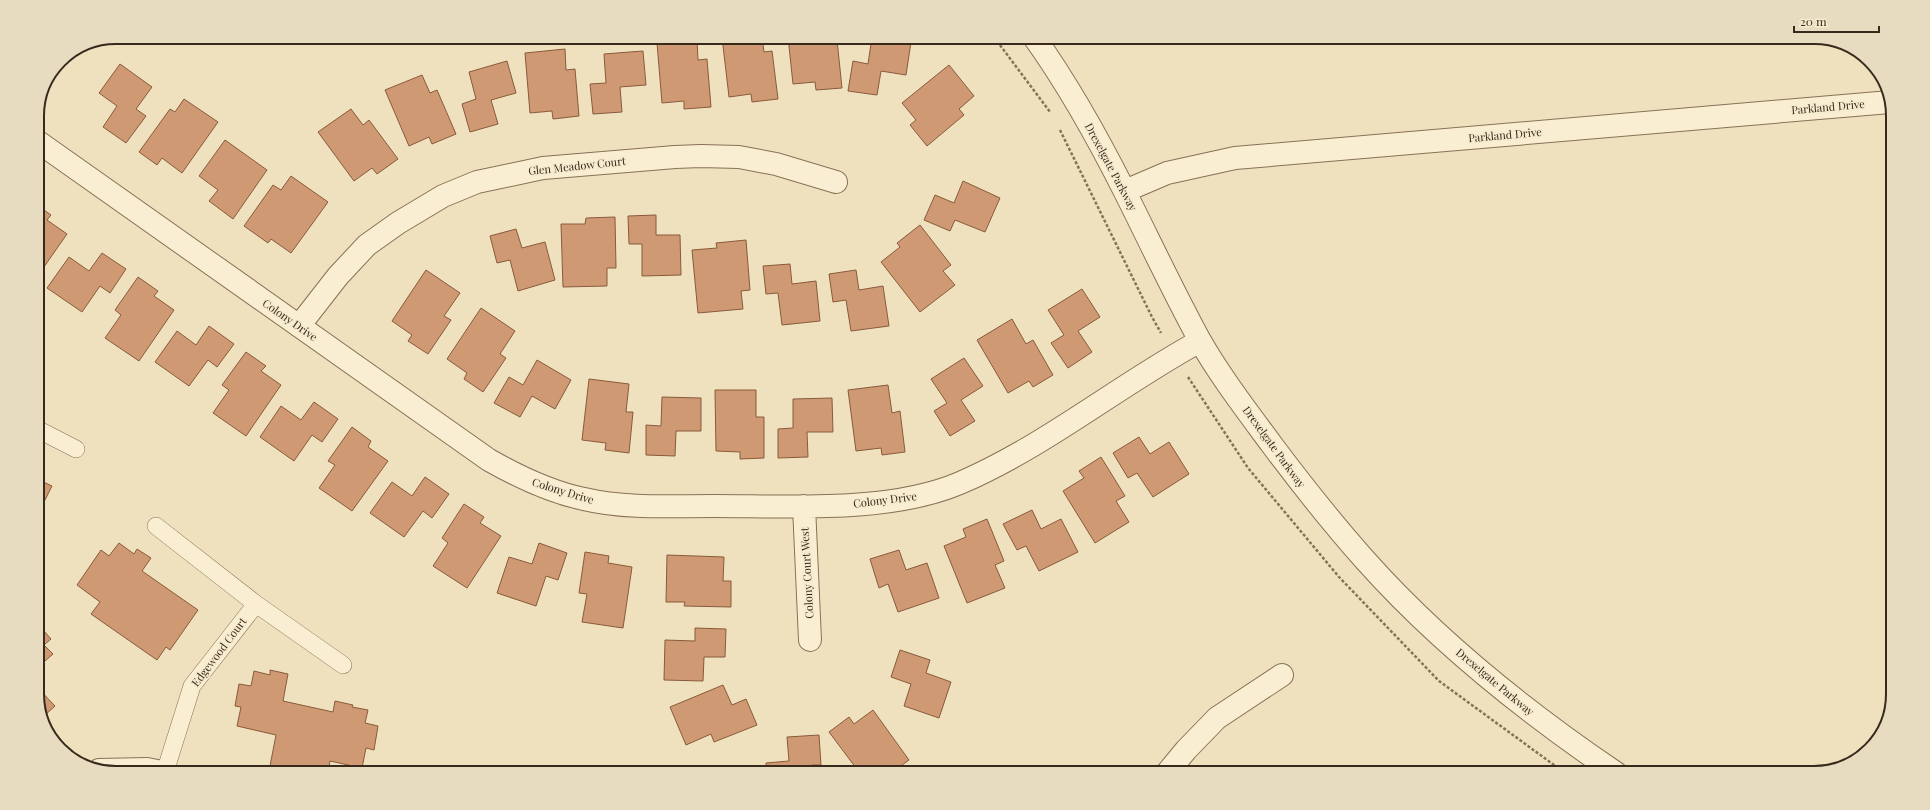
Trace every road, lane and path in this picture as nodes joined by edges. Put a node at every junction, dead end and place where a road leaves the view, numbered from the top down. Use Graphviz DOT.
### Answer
graph roads {
  1 [pos="999,44"];
  2 [pos="1038,44"];
  3 [pos="1885,102"];
  4 [pos="1055,118"];
  5 [pos="1058,126"];
  6 [pos="44,146"];
  7 [pos="836,182"];
  8 [pos="1125,191"];
  9 [pos="1152,317"];
  10 [pos="299,326"];
  11 [pos="1200,340"];
  12 [pos="44,432"];
  13 [pos="76,449"];
  14 [pos="804,506"];
  15 [pos="156,526"];
  16 [pos="256,604"];
  17 [pos="810,640"];
  18 [pos="343,665"];
  19 [pos="1282,675"];
  20 [pos="159,766"];
  21 [pos="1173,766"];
  22 [pos="1606,766"];
  1 -- 4 [label="path"];
  2 -- 8 [label="street, Drexelgate Parkway"];
  3 -- 8 [label="street, Parkland Drive"];
  5 -- 9 [label="path"];
  6 -- 10 [label="street, Colony Drive"];
  7 -- 10 [label="street, Glen Meadow Court"];
  8 -- 11 [label="street, Drexelgate Parkway"];
  10 -- 14 [label="street, Colony Drive"];
  11 -- 14 [label="street, Colony Drive"];
  11 -- 22 [label="street, Drexelgate Parkway"];
  12 -- 13 [label="lane"];
  14 -- 17 [label="street, Colony Court West"];
  15 -- 16 [label="lane"];
  16 -- 18 [label="lane"];
  16 -- 20 [label="lane, Edgewood Court"];
  19 -- 21 [label="street"];
}
